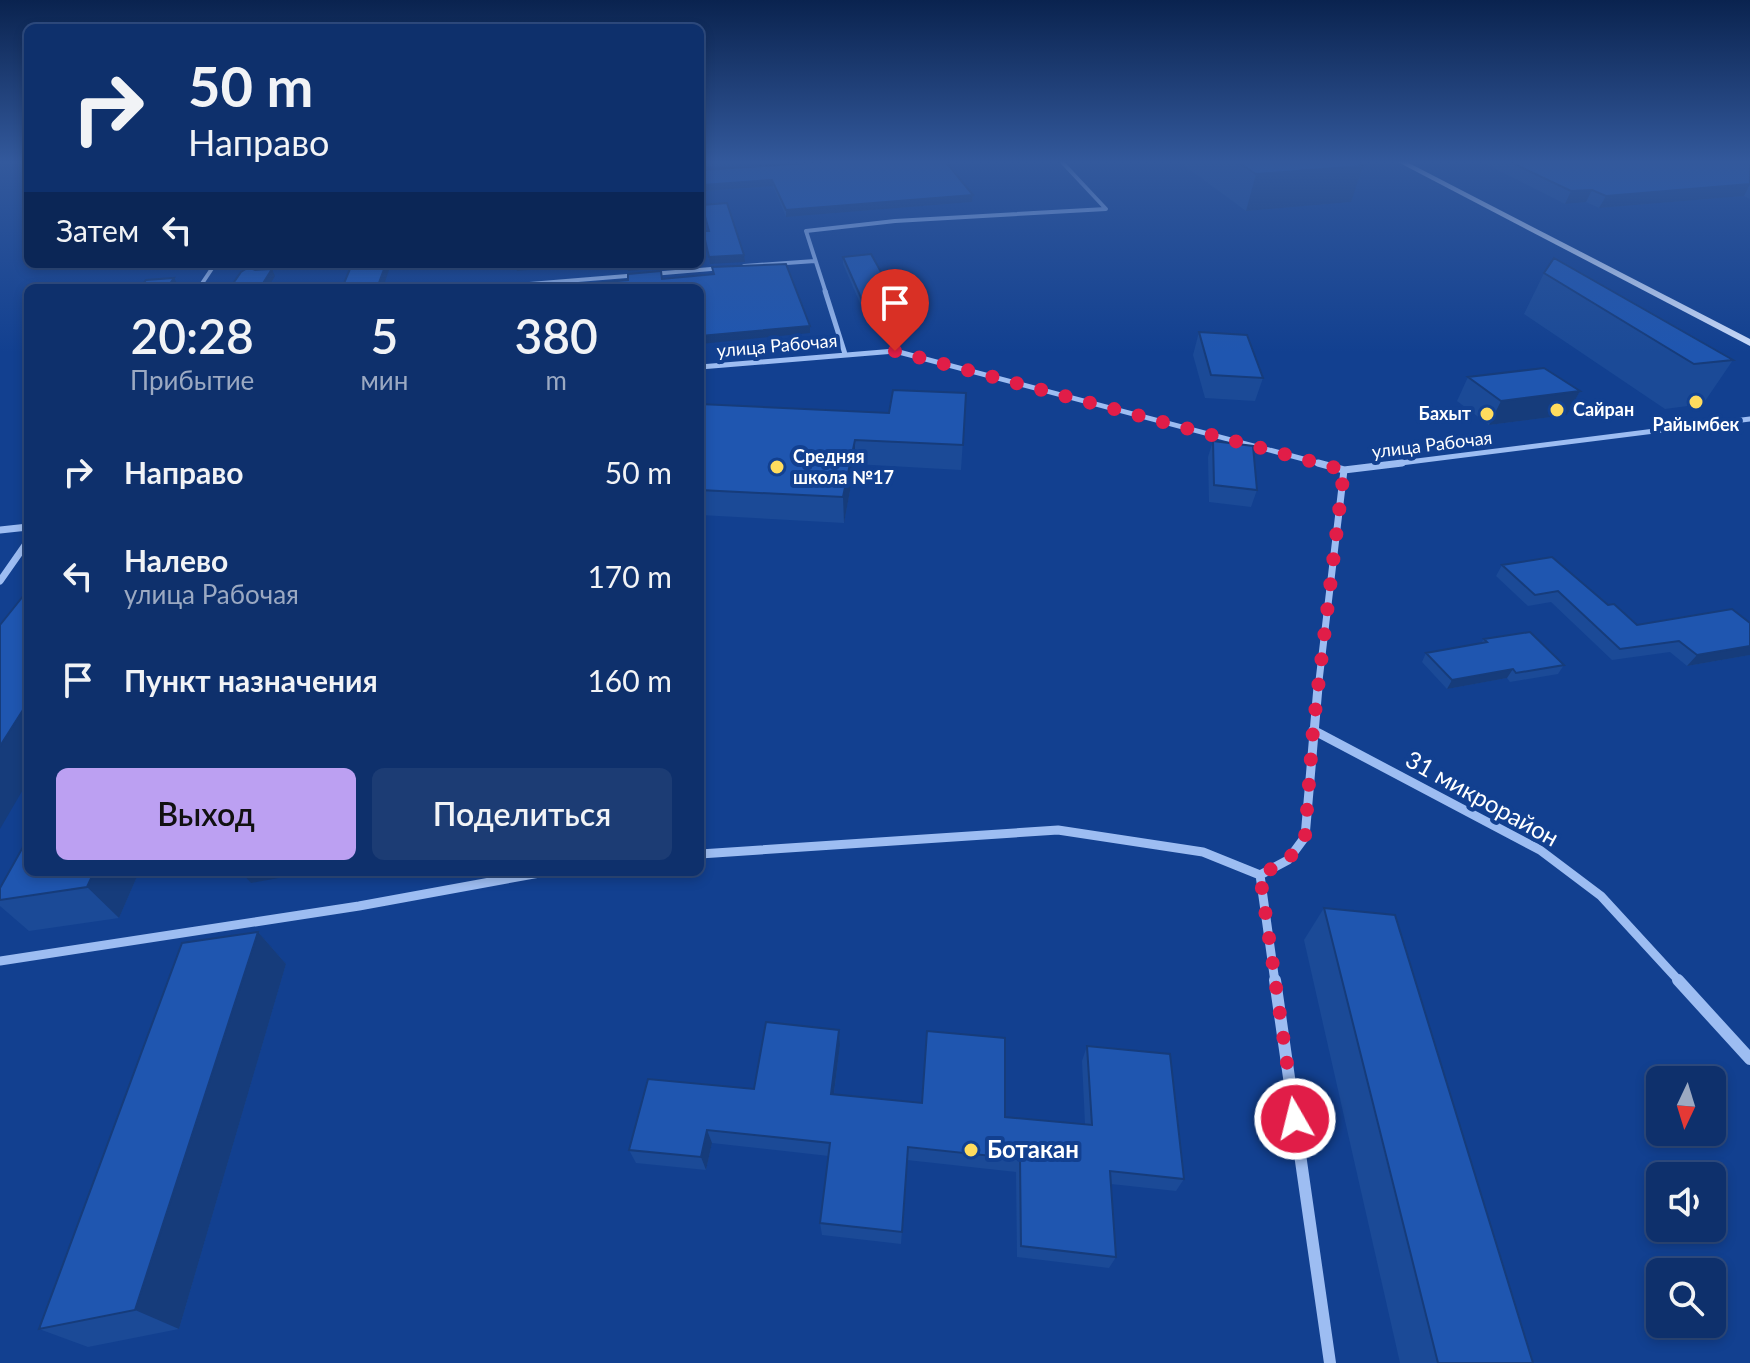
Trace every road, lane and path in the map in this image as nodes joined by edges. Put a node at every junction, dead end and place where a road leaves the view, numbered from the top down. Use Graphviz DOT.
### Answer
graph roads {
  1 [pos="863,225"];
  2 [pos="1522,225"];
  3 [pos="815,261"];
  4 [pos="743,267"];
  5 [pos="684,268"];
  6 [pos="728,268"];
  7 [pos="685,271"];
  8 [pos="528,284"];
  9 [pos="1750,343"];
  10 [pos="845,354"];
  11 [pos="704,367"];
  12 [pos="1750,419"];
  13 [pos="1344,470"];
  14 [pos="24,527"];
  15 [pos="0,530"];
  16 [pos="24,547"];
  17 [pos="0,581"];
  18 [pos="1313,730"];
  19 [pos="704,854"];
  20 [pos="1260,875"];
  21 [pos="523,876"];
  22 [pos="0,961"];
  23 [pos="1750,1059"];
  24 [pos="1330,1363"];
  1 -- 3 [label="street"];
  2 -- 9 [label="main road"];
  3 -- 4 [label="street"];
  3 -- 10 [label="street"];
  5 -- 7 [label="street"];
  6 -- 7 [label="street"];
  7 -- 8 [label="street"];
  10 -- 11 [label="street, улица Рабочая"];
  10 -- 13 [label="street, улица Рабочая"];
  12 -- 13 [label="street, улица Рабочая"];
  13 -- 18 [label="street"];
  14 -- 15 [label="street"];
  16 -- 17 [label="street"];
  18 -- 20 [label="street"];
  18 -- 23 [label="street, 31 микрорайон"];
  19 -- 20 [label="street"];
  20 -- 24 [label="street"];
  21 -- 22 [label="street"];
}
